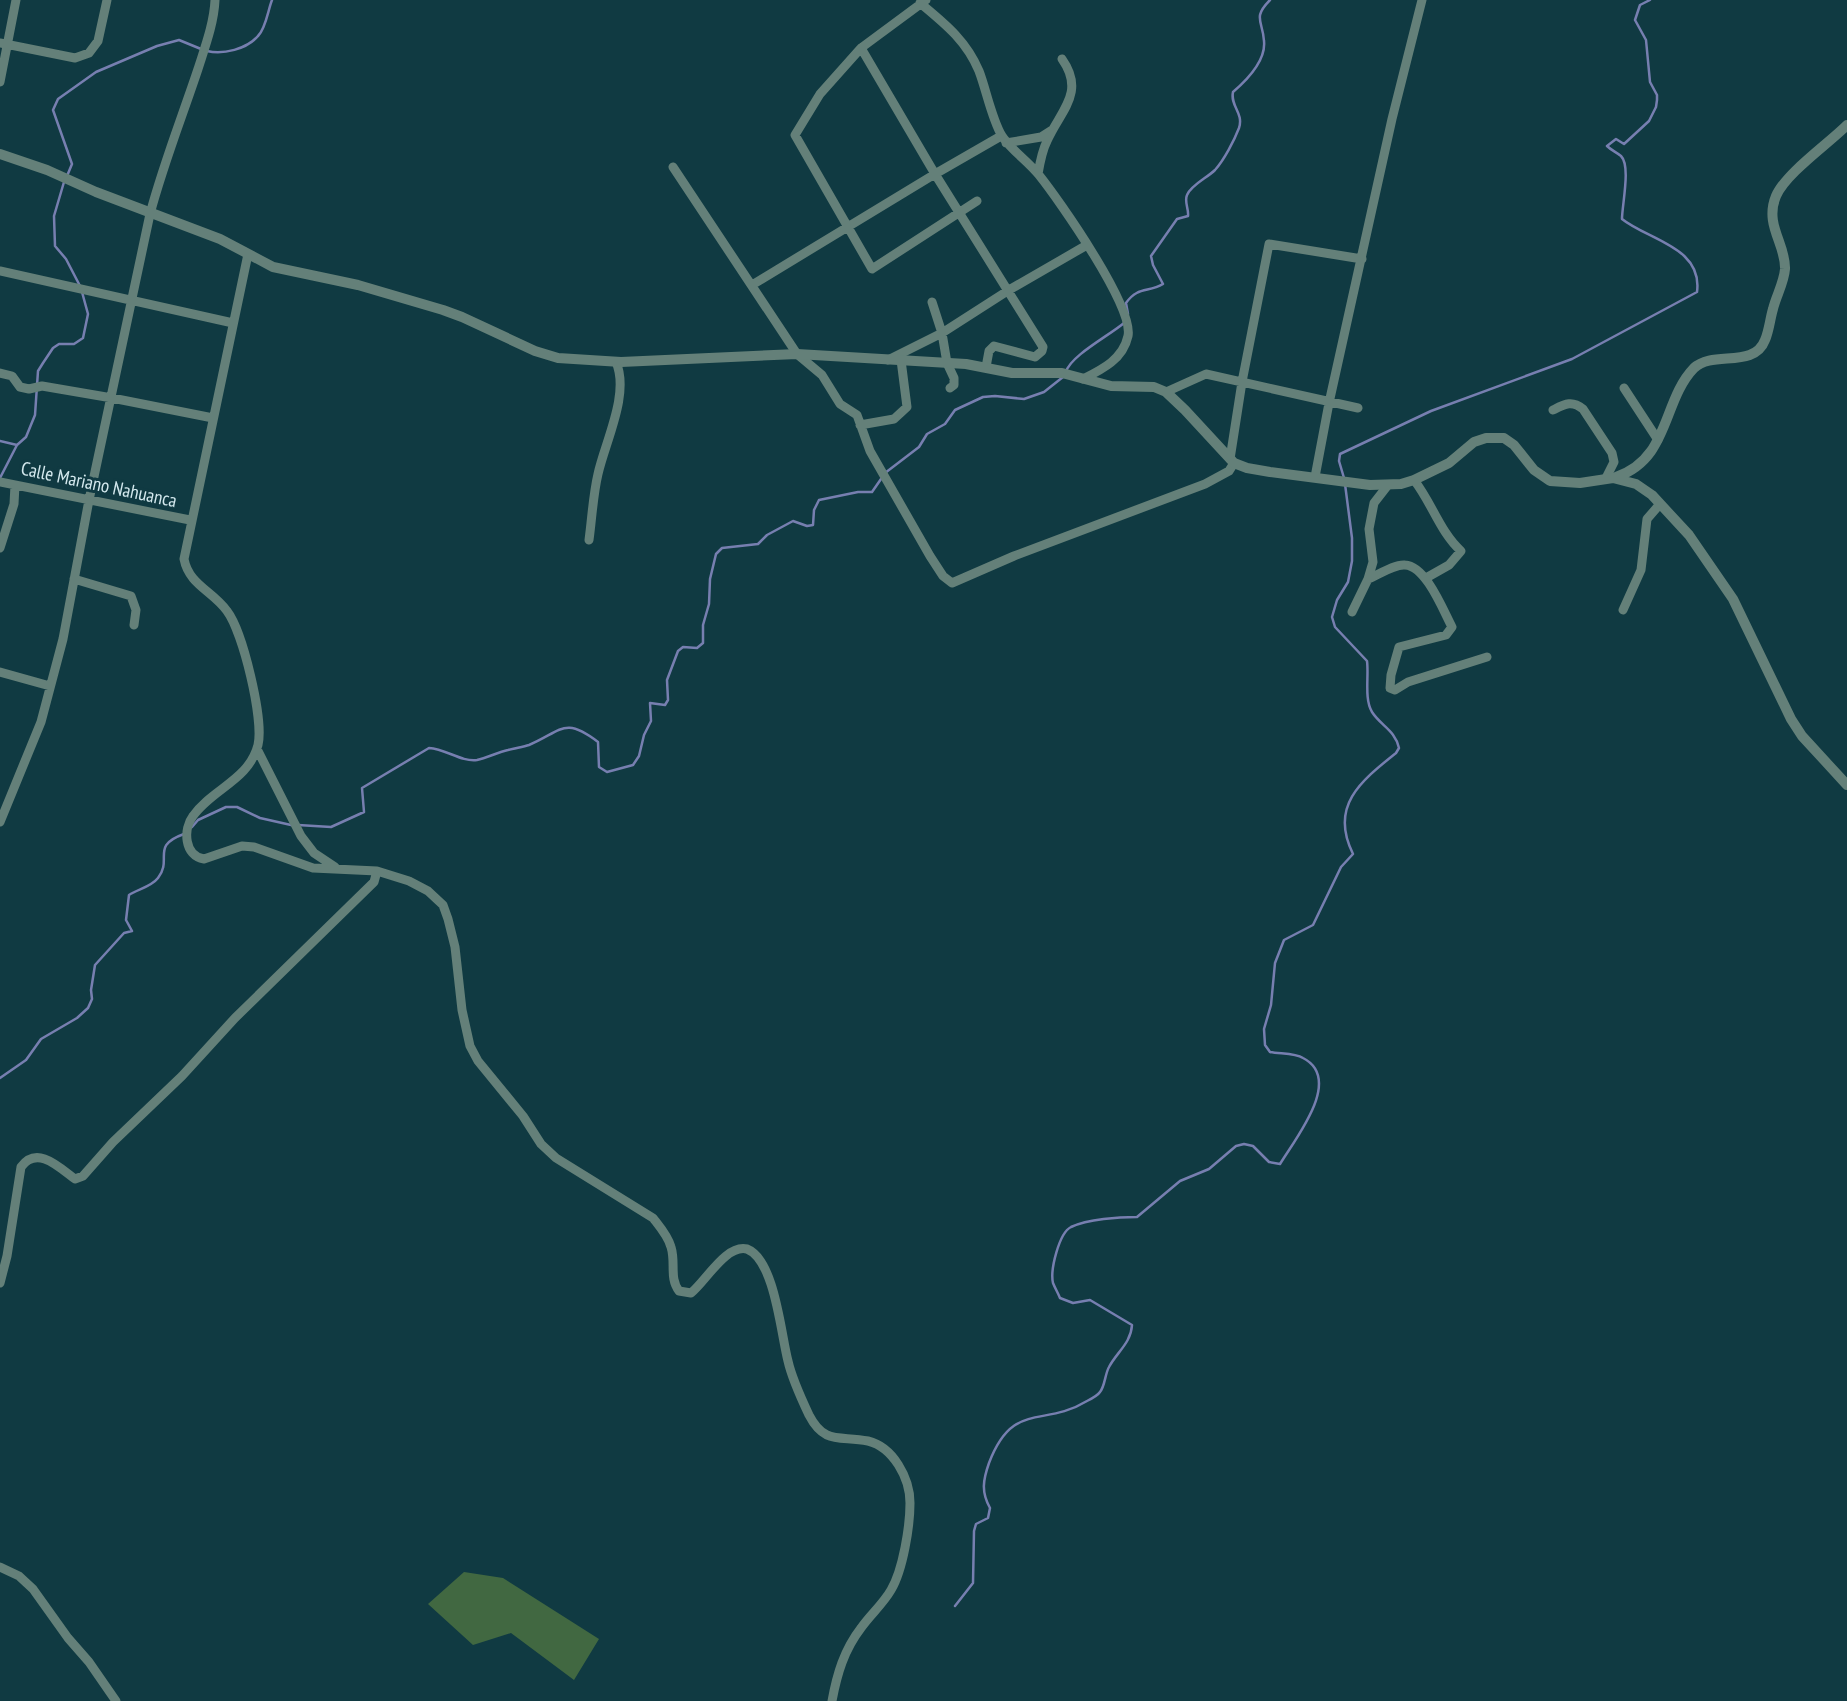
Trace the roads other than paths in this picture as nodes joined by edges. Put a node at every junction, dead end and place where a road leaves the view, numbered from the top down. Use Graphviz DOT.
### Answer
graph roads {
  1 [pos="16,0"];
  2 [pos="107,0"];
  3 [pos="215,0"];
  4 [pos="1422,0"];
  5 [pos="923,1"];
  6 [pos="4,44"];
  7 [pos="861,48"];
  8 [pos="1062,59"];
  9 [pos="0,82"];
  10 [pos="1847,125"];
  11 [pos="1053,129"];
  12 [pos="1005,139"];
  13 [pos="0,154"];
  14 [pos="673,167"];
  15 [pos="935,174"];
  16 [pos="1038,174"];
  17 [pos="976,201"];
  18 [pos="959,212"];
  19 [pos="150,214"];
  20 [pos="847,229"];
  21 [pos="1087,245"];
  22 [pos="248,254"];
  23 [pos="1362,259"];
  24 [pos="0,271"];
  25 [pos="752,285"];
  26 [pos="1009,290"];
  27 [pos="132,300"];
  28 [pos="932,302"];
  29 [pos="233,323"];
  30 [pos="942,333"];
  31 [pos="797,354"];
  32 [pos="888,360"];
  33 [pos="901,360"];
  34 [pos="617,362"];
  35 [pos="947,363"];
  36 [pos="986,367"];
  37 [pos="0,373"];
  38 [pos="1083,379"];
  39 [pos="1242,382"];
  40 [pos="950,388"];
  41 [pos="1624,388"];
  42 [pos="1166,392"];
  43 [pos="113,398"];
  44 [pos="1329,403"];
  45 [pos="1358,408"];
  46 [pos="1553,411"];
  47 [pos="213,418"];
  48 [pos="860,425"];
  49 [pos="1658,440"];
  50 [pos="1232,461"];
  51 [pos="1315,477"];
  52 [pos="1610,478"];
  53 [pos="1414,480"];
  54 [pos="0,482"];
  55 [pos="15,485"];
  56 [pos="1388,485"];
  57 [pos="89,500"];
  58 [pos="1660,503"];
  59 [pos="190,520"];
  60 [pos="589,540"];
  61 [pos="0,548"];
  62 [pos="74,579"];
  63 [pos="1368,579"];
  64 [pos="1426,579"];
  65 [pos="1623,610"];
  66 [pos="1352,612"];
  67 [pos="134,625"];
  68 [pos="1487,657"];
  69 [pos="0,672"];
  70 [pos="50,686"];
  71 [pos="257,749"];
  72 [pos="1847,785"];
  73 [pos="0,822"];
  74 [pos="337,869"];
  75 [pos="377,870"];
  76 [pos="0,1283"];
  77 [pos="0,1567"];
  78 [pos="116,1701"];
  79 [pos="832,1701"];
  1 -- 6 [label="street"];
  2 -- 6 [label="street"];
  3 -- 19 [label="street"];
  4 -- 23 [label="street"];
  5 -- 7 [label="street"];
  5 -- 12 [label="street"];
  6 -- 9 [label="street"];
  7 -- 15 [label="street"];
  7 -- 20 [label="street"];
  8 -- 11 [label="street"];
  10 -- 49 [label="street"];
  11 -- 12 [label="street"];
  11 -- 16 [label="street"];
  12 -- 15 [label="street"];
  12 -- 16 [label="street"];
  13 -- 19 [label="street"];
  14 -- 25 [label="street"];
  15 -- 18 [label="street"];
  15 -- 20 [label="street"];
  16 -- 21 [label="street"];
  17 -- 18 [label="street"];
  18 -- 20 [label="street"];
  18 -- 26 [label="street"];
  19 -- 22 [label="street"];
  19 -- 27 [label="street"];
  20 -- 25 [label="street"];
  21 -- 26 [label="street"];
  21 -- 38 [label="street"];
  22 -- 29 [label="street"];
  22 -- 34 [label="street"];
  23 -- 39 [label="street"];
  23 -- 44 [label="street"];
  24 -- 27 [label="street"];
  25 -- 31 [label="street"];
  26 -- 30 [label="street"];
  26 -- 36 [label="street"];
  27 -- 29 [label="street"];
  27 -- 43 [label="street"];
  28 -- 30 [label="street"];
  29 -- 47 [label="street"];
  30 -- 32 [label="street"];
  30 -- 35 [label="street"];
  31 -- 32 [label="street"];
  31 -- 34 [label="street"];
  31 -- 48 [label="street"];
  32 -- 33 [label="street"];
  33 -- 35 [label="street"];
  33 -- 48 [label="street"];
  34 -- 60 [label="street"];
  35 -- 36 [label="street"];
  35 -- 40 [label="street"];
  36 -- 38 [label="street"];
  37 -- 43 [label="street"];
  38 -- 42 [label="street"];
  39 -- 42 [label="street"];
  39 -- 44 [label="street"];
  39 -- 50 [label="street"];
  41 -- 49 [label="street"];
  42 -- 50 [label="street"];
  43 -- 47 [label="street"];
  43 -- 57 [label="street"];
  44 -- 45 [label="street"];
  44 -- 51 [label="street"];
  46 -- 52 [label="street"];
  47 -- 59 [label="street"];
  48 -- 50 [label="street"];
  49 -- 52 [label="street"];
  50 -- 51 [label="street"];
  51 -- 56 [label="street"];
  52 -- 53 [label="street"];
  52 -- 58 [label="street"];
  53 -- 56 [label="street"];
  53 -- 64 [label="street"];
  54 -- 55 [label="street, Calle Mariano Nahuanca"];
  55 -- 57 [label="street, Calle Mariano Nahuanca"];
  55 -- 61 [label="street"];
  56 -- 63 [label="street"];
  57 -- 59 [label="street, Calle Mariano Nahuanca"];
  57 -- 62 [label="street"];
  58 -- 65 [label="street"];
  58 -- 72 [label="street"];
  59 -- 71 [label="street"];
  62 -- 67 [label="street"];
  62 -- 70 [label="street"];
  63 -- 64 [label="street"];
  63 -- 66 [label="street"];
  64 -- 68 [label="street"];
  69 -- 70 [label="street"];
  70 -- 73 [label="street"];
  71 -- 74 [label="street"];
  71 -- 74 [label="street"];
  74 -- 75 [label="street"];
  75 -- 76 [label="street"];
  75 -- 79 [label="street"];
  77 -- 78 [label="street"];
}
